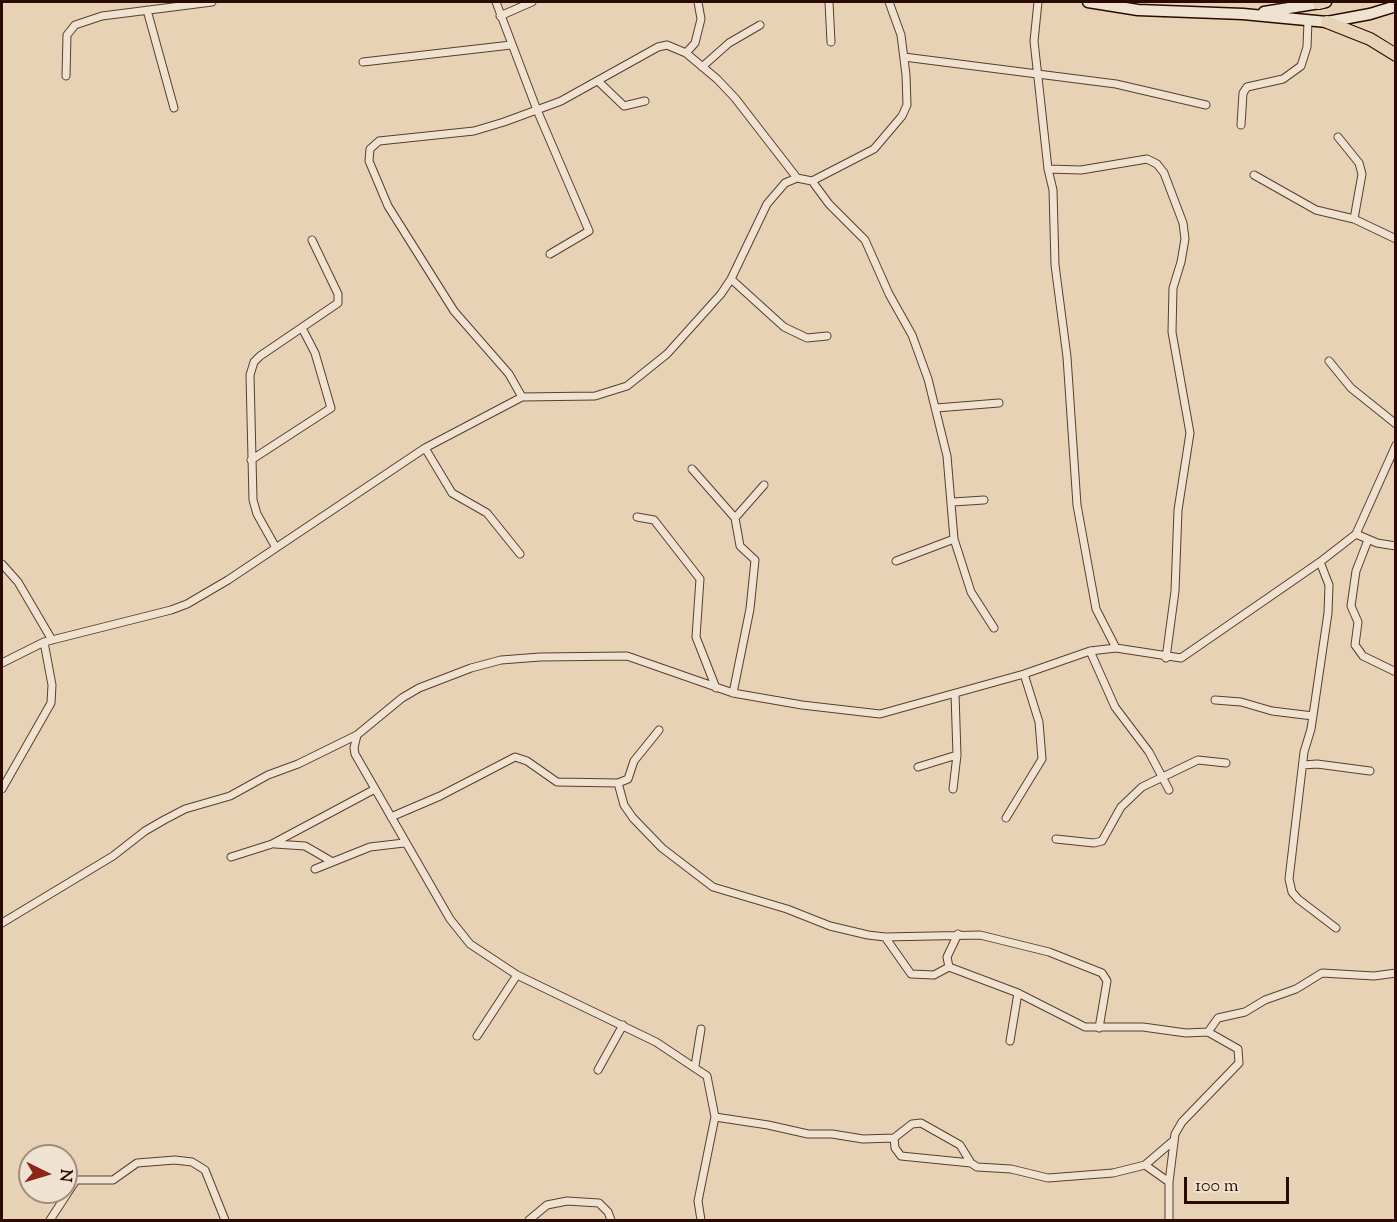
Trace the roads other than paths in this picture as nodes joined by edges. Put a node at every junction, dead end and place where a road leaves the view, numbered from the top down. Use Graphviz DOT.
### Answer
graph roads {
  1 [pos="212,2"];
  2 [pos="496,2"];
  3 [pos="531,2"];
  4 [pos="698,2"];
  5 [pos="829,2"];
  6 [pos="889,2"];
  7 [pos="1038,2"];
  8 [pos="1088,2"];
  9 [pos="1323,2"];
  10 [pos="1123,5"];
  11 [pos="1395,6"];
  12 [pos="147,10"];
  13 [pos="1243,14"];
  14 [pos="500,16"];
  15 [pos="1308,21"];
  16 [pos="1327,22"];
  17 [pos="760,25"];
  18 [pos="831,42"];
  19 [pos="511,45"];
  20 [pos="686,53"];
  21 [pos="1395,55"];
  22 [pos="904,57"];
  23 [pos="363,62"];
  24 [pos="702,67"];
  25 [pos="1037,72"];
  26 [pos="66,76"];
  27 [pos="599,82"];
  28 [pos="645,101"];
  29 [pos="1206,105"];
  30 [pos="174,108"];
  31 [pos="537,110"];
  32 [pos="1241,125"];
  33 [pos="1338,137"];
  34 [pos="1048,170"];
  35 [pos="1254,175"];
  36 [pos="798,178"];
  37 [pos="812,181"];
  38 [pos="1354,219"];
  39 [pos="1395,239"];
  40 [pos="312,240"];
  41 [pos="550,254"];
  42 [pos="731,279"];
  43 [pos="302,328"];
  44 [pos="827,336"];
  45 [pos="1329,361"];
  46 [pos="522,397"];
  47 [pos="999,403"];
  48 [pos="936,408"];
  49 [pos="1395,424"];
  50 [pos="1395,445"];
  51 [pos="425,448"];
  52 [pos="251,460"];
  53 [pos="692,469"];
  54 [pos="764,485"];
  55 [pos="984,500"];
  56 [pos="953,502"];
  57 [pos="637,517"];
  58 [pos="735,518"];
  59 [pos="1356,534"];
  60 [pos="954,539"];
  61 [pos="1368,540"];
  62 [pos="275,546"];
  63 [pos="1395,546"];
  64 [pos="520,554"];
  65 [pos="896,561"];
  66 [pos="1320,562"];
  67 [pos="2,564"];
  68 [pos="994,628"];
  69 [pos="48,641"];
  70 [pos="1116,648"];
  71 [pos="1090,651"];
  72 [pos="1167,658"];
  73 [pos="2,663"];
  74 [pos="1395,672"];
  75 [pos="1024,674"];
  76 [pos="716,688"];
  77 [pos="733,693"];
  78 [pos="955,694"];
  79 [pos="1215,700"];
  80 [pos="1313,716"];
  81 [pos="658,730"];
  82 [pos="357,735"];
  83 [pos="957,754"];
  84 [pos="1226,763"];
  85 [pos="1303,765"];
  86 [pos="918,767"];
  87 [pos="1370,771"];
  88 [pos="1162,776"];
  89 [pos="618,783"];
  90 [pos="2,789"];
  91 [pos="375,789"];
  92 [pos="953,789"];
  93 [pos="1169,790"];
  94 [pos="391,817"];
  95 [pos="1006,818"];
  96 [pos="1056,839"];
  97 [pos="404,843"];
  98 [pos="272,844"];
  99 [pos="231,856"];
  100 [pos="331,861"];
  101 [pos="315,870"];
  102 [pos="2,923"];
  103 [pos="1336,928"];
  104 [pos="958,934"];
  105 [pos="885,937"];
  106 [pos="949,967"];
  107 [pos="1395,973"];
  108 [pos="517,975"];
  109 [pos="1018,993"];
  110 [pos="623,1025"];
  111 [pos="1099,1028"];
  112 [pos="701,1029"];
  113 [pos="1208,1032"];
  114 [pos="477,1036"];
  115 [pos="1010,1041"];
  116 [pos="695,1066"];
  117 [pos="598,1070"];
  118 [pos="715,1117"];
  119 [pos="894,1138"];
  120 [pos="1173,1141"];
  121 [pos="971,1163"];
  122 [pos="1145,1165"];
  123 [pos="1169,1182"];
  124 [pos="50,1221"];
  125 [pos="225,1221"];
  126 [pos="530,1221"];
  127 [pos="611,1221"];
  128 [pos="701,1221"];
  129 [pos="1169,1221"];
  1 -- 12 [label="street"];
  2 -- 14 [label="street"];
  3 -- 14 [label="street"];
  4 -- 20 [label="street"];
  5 -- 18 [label="street"];
  6 -- 22 [label="street"];
  7 -- 25 [label="street"];
  8 -- 10 [label="street"];
  9 -- 13 [label="street"];
  10 -- 13 [label="street"];
  11 -- 16 [label="street"];
  12 -- 26 [label="street"];
  12 -- 30 [label="street"];
  13 -- 15 [label="street"];
  14 -- 19 [label="street"];
  15 -- 16 [label="street"];
  15 -- 32 [label="street"];
  16 -- 21 [label="highway"];
  17 -- 24 [label="street"];
  19 -- 23 [label="street"];
  19 -- 31 [label="street"];
  20 -- 24 [label="street"];
  20 -- 27 [label="street"];
  22 -- 25 [label="street"];
  22 -- 37 [label="street"];
  24 -- 36 [label="street"];
  25 -- 29 [label="street"];
  25 -- 34 [label="street"];
  27 -- 28 [label="street"];
  27 -- 31 [label="street"];
  31 -- 41 [label="street"];
  31 -- 46 [label="street"];
  33 -- 38 [label="street"];
  34 -- 70 [label="street"];
  34 -- 72 [label="street"];
  35 -- 38 [label="street"];
  36 -- 37 [label="street"];
  36 -- 42 [label="street"];
  37 -- 48 [label="street"];
  38 -- 39 [label="street"];
  40 -- 43 [label="street"];
  42 -- 44 [label="street"];
  42 -- 46 [label="street"];
  43 -- 52 [label="street"];
  43 -- 52 [label="street"];
  45 -- 49 [label="street"];
  46 -- 51 [label="street"];
  47 -- 48 [label="street"];
  48 -- 56 [label="street"];
  50 -- 59 [label="street"];
  51 -- 62 [label="street"];
  51 -- 64 [label="street"];
  52 -- 62 [label="street"];
  53 -- 58 [label="street"];
  54 -- 58 [label="street"];
  55 -- 56 [label="street"];
  56 -- 60 [label="street"];
  57 -- 76 [label="street"];
  58 -- 77 [label="street"];
  59 -- 61 [label="street"];
  59 -- 66 [label="street"];
  60 -- 65 [label="street"];
  60 -- 68 [label="street"];
  61 -- 63 [label="street"];
  61 -- 74 [label="street"];
  62 -- 69 [label="street"];
  66 -- 72 [label="street"];
  66 -- 80 [label="street"];
  67 -- 69 [label="street"];
  69 -- 73 [label="street"];
  69 -- 90 [label="street"];
  70 -- 71 [label="street"];
  70 -- 72 [label="street"];
  71 -- 75 [label="street"];
  71 -- 88 [label="street"];
  75 -- 78 [label="street"];
  75 -- 95 [label="street"];
  76 -- 77 [label="street"];
  76 -- 82 [label="street"];
  77 -- 78 [label="street"];
  78 -- 83 [label="street"];
  79 -- 80 [label="street"];
  80 -- 85 [label="street"];
  81 -- 89 [label="street"];
  82 -- 91 [label="street"];
  82 -- 102 [label="street"];
  83 -- 86 [label="street"];
  83 -- 92 [label="street"];
  84 -- 88 [label="street"];
  85 -- 87 [label="street"];
  85 -- 103 [label="street"];
  88 -- 93 [label="street"];
  88 -- 96 [label="street"];
  89 -- 94 [label="street"];
  89 -- 105 [label="street"];
  91 -- 94 [label="street"];
  91 -- 98 [label="street"];
  94 -- 97 [label="street"];
  97 -- 100 [label="street"];
  97 -- 108 [label="street"];
  98 -- 99 [label="street"];
  98 -- 100 [label="street"];
  100 -- 101 [label="street"];
  104 -- 105 [label="street"];
  104 -- 106 [label="street"];
  104 -- 111 [label="street"];
  105 -- 106 [label="street"];
  106 -- 109 [label="street"];
  107 -- 113 [label="street"];
  108 -- 110 [label="street"];
  108 -- 114 [label="street"];
  109 -- 111 [label="street"];
  109 -- 115 [label="street"];
  110 -- 116 [label="street"];
  110 -- 117 [label="street"];
  111 -- 113 [label="street"];
  112 -- 116 [label="street"];
  113 -- 120 [label="street"];
  116 -- 118 [label="street"];
  118 -- 119 [label="street"];
  118 -- 128 [label="street"];
  119 -- 121 [label="street"];
  119 -- 121 [label="street"];
  120 -- 122 [label="street"];
  120 -- 123 [label="street"];
  121 -- 122 [label="street"];
  122 -- 123 [label="street"];
  123 -- 129 [label="street"];
  124 -- 125 [label="street"];
  126 -- 127 [label="street"];
}
